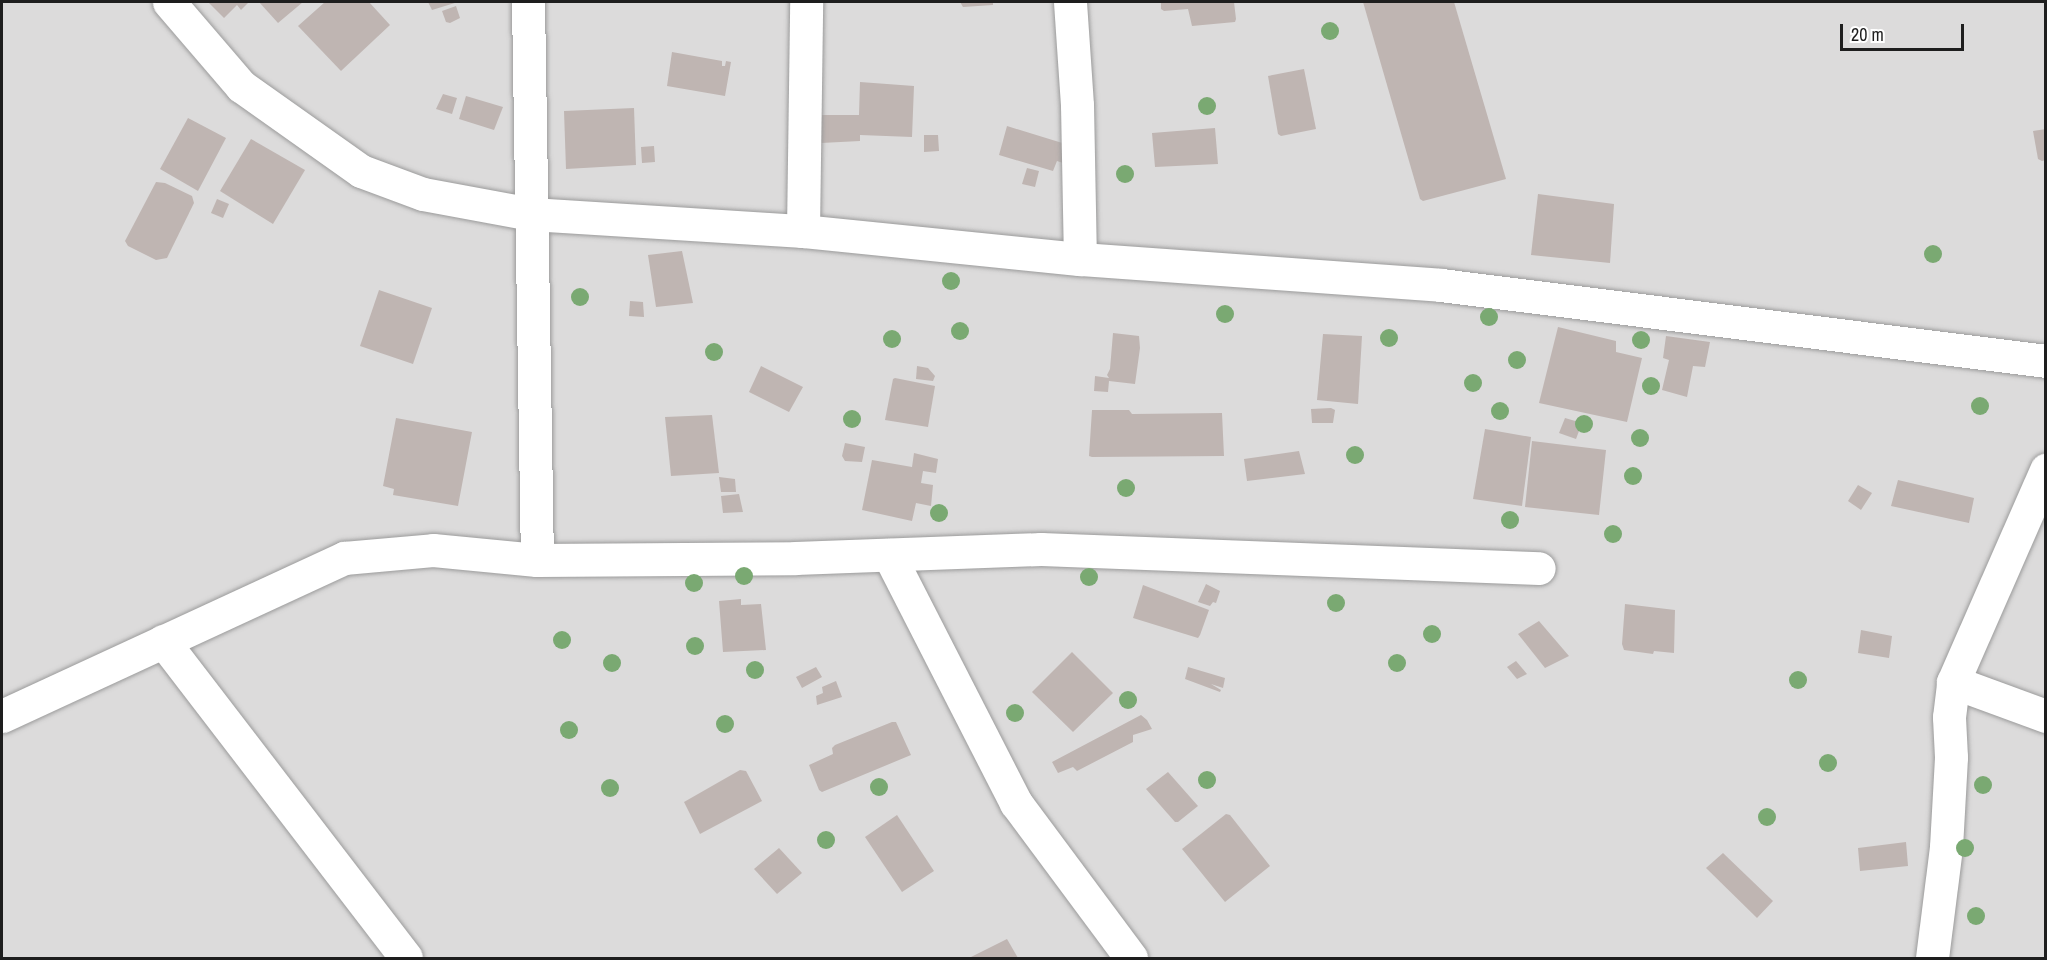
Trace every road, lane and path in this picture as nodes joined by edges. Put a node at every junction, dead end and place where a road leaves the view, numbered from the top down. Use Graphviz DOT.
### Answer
graph roads {
  1 [pos="169,2"];
  2 [pos="528,2"];
  3 [pos="806,2"];
  4 [pos="1070,2"];
  5 [pos="531,214"];
  6 [pos="803,231"];
  7 [pos="1080,259"];
  8 [pos="2046,361"];
  9 [pos="2046,470"];
  10 [pos="889,555"];
  11 [pos="537,560"];
  12 [pos="1539,568"];
  13 [pos="163,641"];
  14 [pos="1953,682"];
  15 [pos="2,716"];
  16 [pos="2046,716"];
  17 [pos="406,958"];
  18 [pos="1131,958"];
  19 [pos="1932,958"];
  1 -- 5 [label="street"];
  2 -- 5 [label="street"];
  3 -- 6 [label="street"];
  4 -- 7 [label="street"];
  5 -- 6 [label="street"];
  5 -- 11 [label="street"];
  6 -- 7 [label="street"];
  7 -- 8 [label="street"];
  9 -- 14 [label="street"];
  10 -- 11 [label="street"];
  10 -- 12 [label="street"];
  10 -- 18 [label="street"];
  11 -- 13 [label="street"];
  13 -- 15 [label="street"];
  13 -- 17 [label="street"];
  14 -- 16 [label="street"];
  14 -- 19 [label="street"];
}
